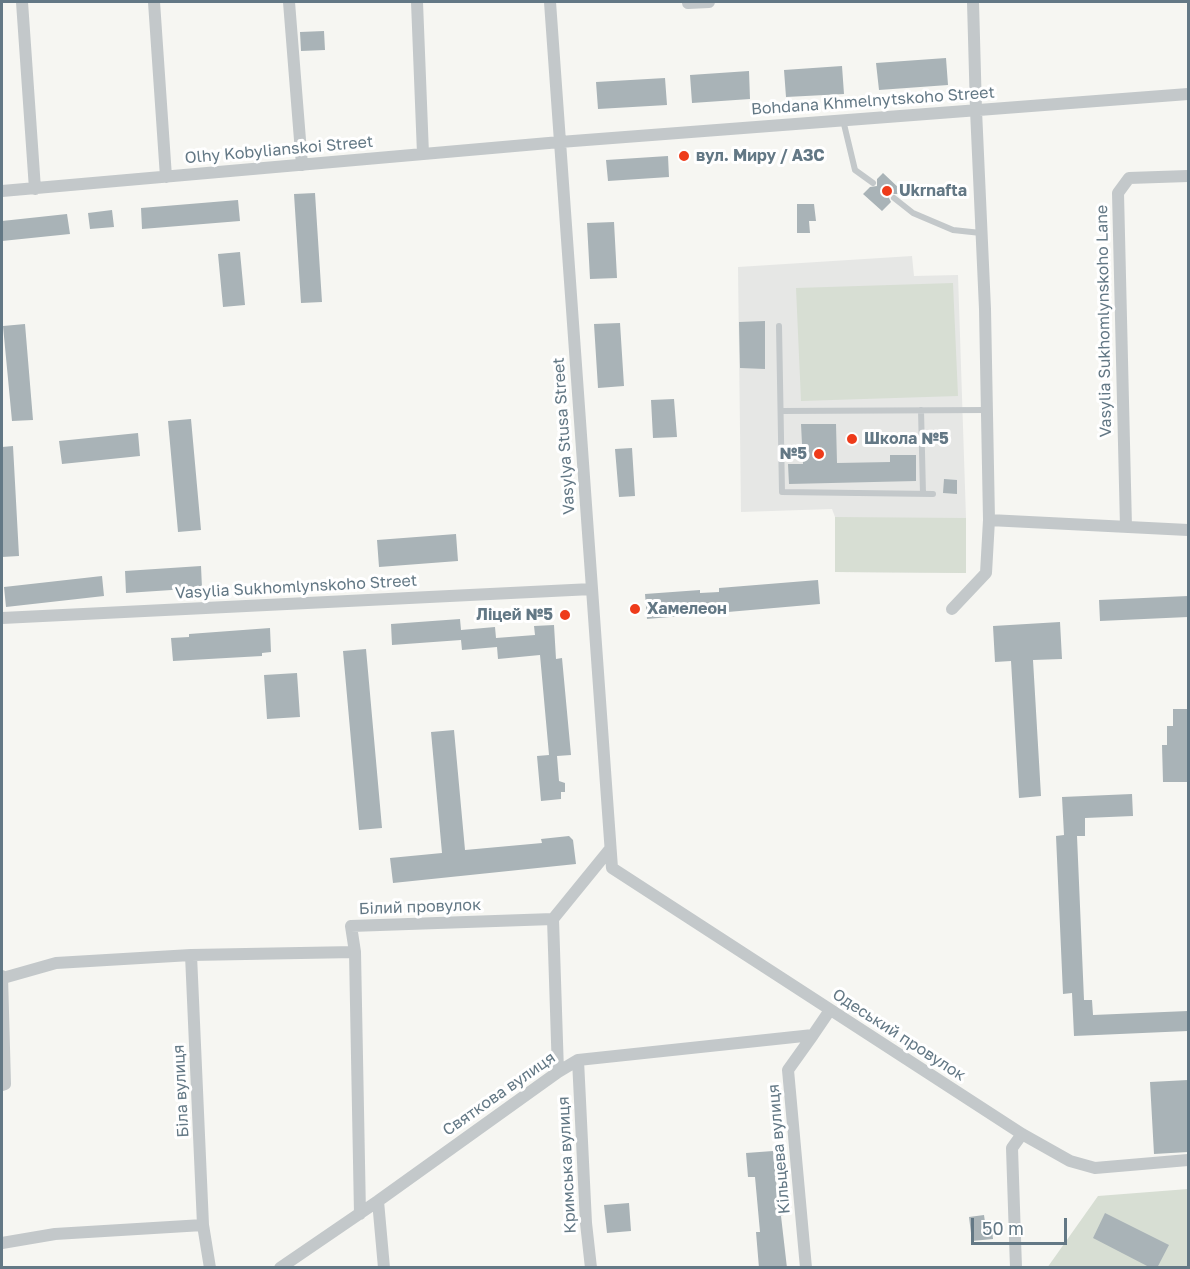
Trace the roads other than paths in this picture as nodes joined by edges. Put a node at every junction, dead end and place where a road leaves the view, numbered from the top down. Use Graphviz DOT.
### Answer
graph roads {
  1 [pos="22,2"];
  2 [pos="154,2"];
  3 [pos="289,2"];
  4 [pos="417,2"];
  5 [pos="550,2"];
  6 [pos="709,2"];
  7 [pos="973,2"];
  8 [pos="688,3"];
  9 [pos="1188,94"];
  10 [pos="976,110"];
  11 [pos="843,120"];
  12 [pos="560,142"];
  13 [pos="423,154"];
  14 [pos="302,165"];
  15 [pos="1188,176"];
  16 [pos="166,177"];
  17 [pos="873,183"];
  18 [pos="35,189"];
  19 [pos="2,191"];
  20 [pos="894,198"];
  21 [pos="981,233"];
  22 [pos="779,326"];
  23 [pos="780,411"];
  24 [pos="921,411"];
  25 [pos="987,411"];
  26 [pos="923,494"];
  27 [pos="933,494"];
  28 [pos="989,520"];
  29 [pos="1126,527"];
  30 [pos="1188,530"];
  31 [pos="592,589"];
  32 [pos="952,609"];
  33 [pos="2,618"];
  34 [pos="610,849"];
  35 [pos="612,868"];
  36 [pos="553,919"];
  37 [pos="355,952"];
  38 [pos="191,955"];
  39 [pos="2,977"];
  40 [pos="830,1010"];
  41 [pos="813,1035"];
  42 [pos="578,1060"];
  43 [pos="558,1072"];
  44 [pos="2,1085"];
  45 [pos="1022,1134"];
  46 [pos="1188,1160"];
  47 [pos="378,1201"];
  48 [pos="360,1214"];
  49 [pos="203,1225"];
  50 [pos="2,1243"];
  51 [pos="212,1266"];
  52 [pos="280,1268"];
  53 [pos="384,1268"];
  54 [pos="591,1268"];
  55 [pos="806,1268"];
  56 [pos="1016,1268"];
  1 -- 18 [label="street"];
  2 -- 16 [label="street"];
  3 -- 14 [label="street"];
  4 -- 13 [label="street"];
  5 -- 12 [label="street, Vasylya Stusa Street"];
  6 -- 8 [label="street"];
  7 -- 10 [label="street"];
  9 -- 10 [label="street, Bohdana Khmelnytskoho Street"];
  10 -- 11 [label="street, Bohdana Khmelnytskoho Street"];
  10 -- 21 [label="street"];
  11 -- 12 [label="street, Bohdana Khmelnytskoho Street"];
  11 -- 17 [label="lane"];
  12 -- 13 [label="street, Olhy Kobylianskoi Street"];
  12 -- 31 [label="street, Vasylya Stusa Street"];
  13 -- 14 [label="street, Olhy Kobylianskoi Street"];
  14 -- 16 [label="street, Olhy Kobylianskoi Street"];
  15 -- 29 [label="street, Vasylia Sukhomlynskoho Lane"];
  16 -- 18 [label="street, Olhy Kobylianskoi Street"];
  18 -- 19 [label="street, Olhy Kobylianskoi Street"];
  20 -- 21 [label="lane"];
  21 -- 25 [label="street"];
  22 -- 23 [label="lane"];
  23 -- 24 [label="lane"];
  23 -- 26 [label="lane"];
  24 -- 25 [label="lane"];
  24 -- 26 [label="lane"];
  25 -- 28 [label="street"];
  26 -- 27 [label="lane"];
  28 -- 29 [label="street"];
  28 -- 32 [label="street"];
  29 -- 30 [label="street"];
  31 -- 33 [label="street, Vasylia Sukhomlynskoho Street"];
  31 -- 34 [label="street, Vasylya Stusa Street"];
  34 -- 35 [label="street, Vasylya Stusa Street"];
  34 -- 36 [label="street"];
  35 -- 40 [label="street, Одеський провулок"];
  36 -- 37 [label="street, Білий провулок"];
  36 -- 43 [label="street"];
  37 -- 38 [label="street"];
  37 -- 48 [label="street, Білий провулок"];
  38 -- 39 [label="street"];
  38 -- 49 [label="street, Біла вулиця"];
  39 -- 44 [label="street"];
  40 -- 41 [label="street"];
  40 -- 45 [label="street, Одеський провулок"];
  41 -- 42 [label="street, Святкова вулиця"];
  41 -- 55 [label="street, Кільцева вулиця"];
  42 -- 43 [label="street, Святкова вулиця"];
  42 -- 54 [label="street, Кримська вулиця"];
  43 -- 47 [label="street, Святкова вулиця"];
  45 -- 46 [label="street, Одеський провулок"];
  45 -- 56 [label="street"];
  47 -- 48 [label="street, Святкова вулиця"];
  47 -- 53 [label="street"];
  48 -- 52 [label="street, Святкова вулиця"];
  49 -- 50 [label="street"];
  49 -- 51 [label="street, Біла вулиця"];
}
